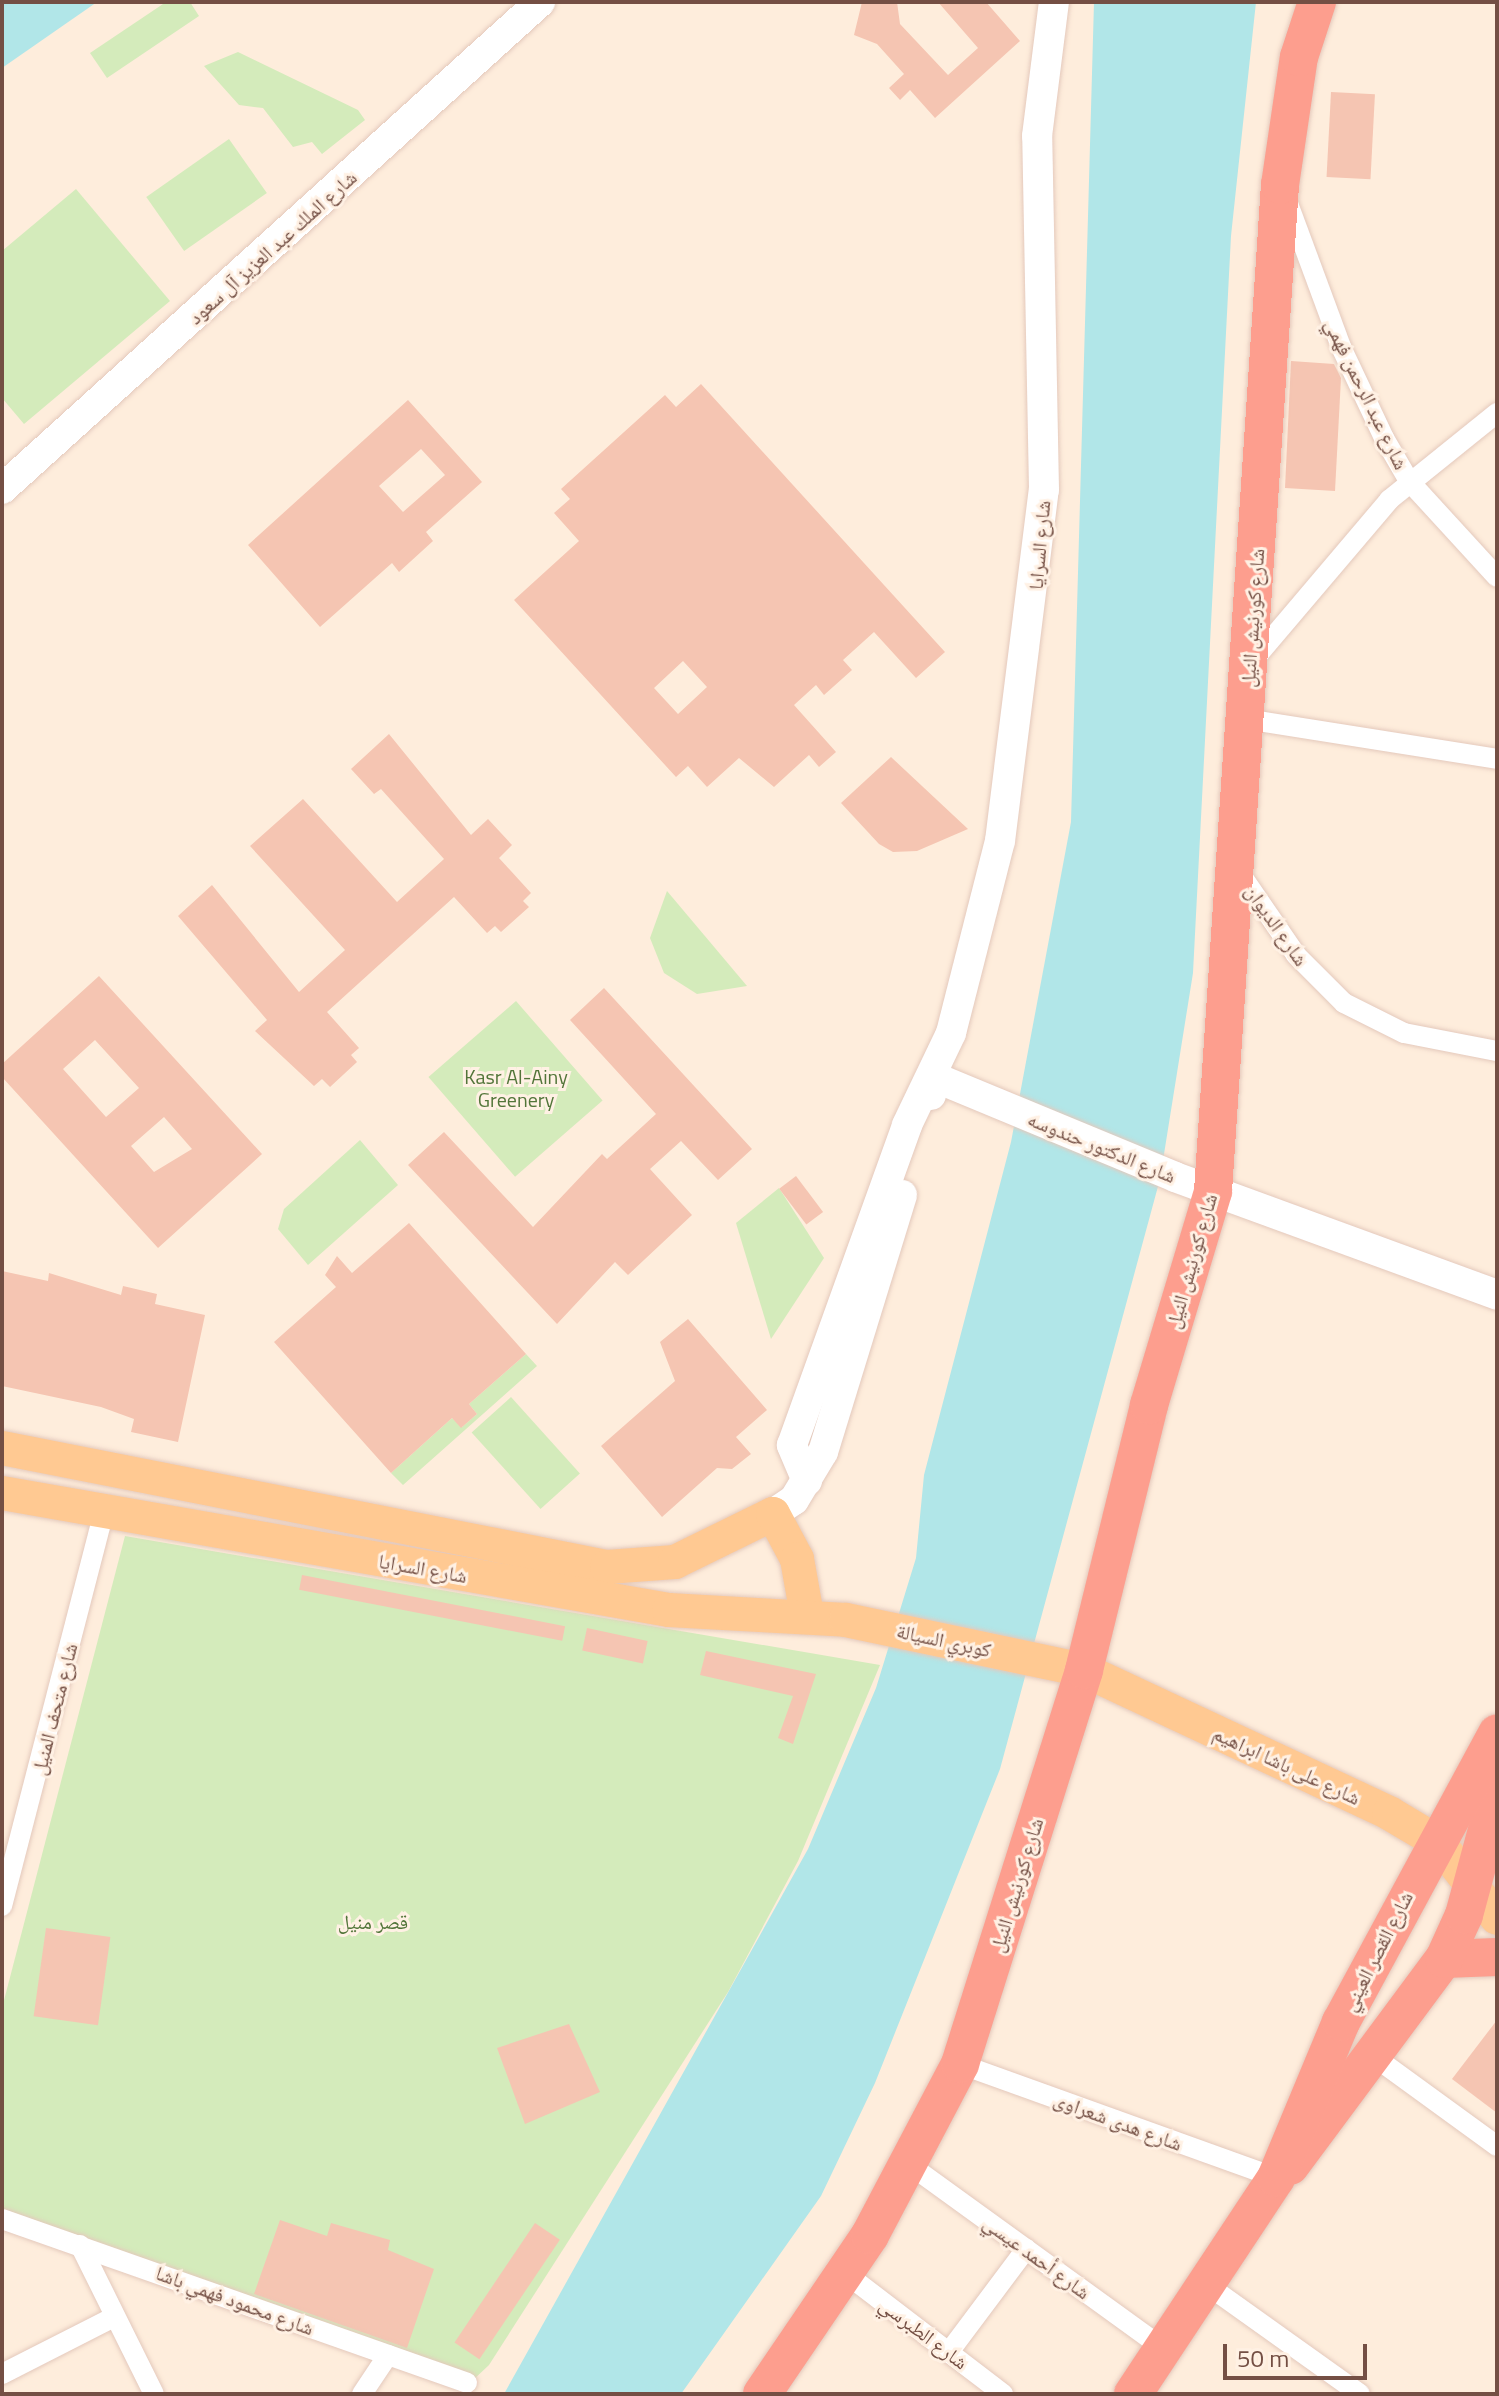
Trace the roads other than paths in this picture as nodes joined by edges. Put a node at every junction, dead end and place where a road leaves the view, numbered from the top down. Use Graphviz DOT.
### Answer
graph roads {
  1 [pos="540,2"];
  2 [pos="1054,2"];
  3 [pos="1317,2"];
  4 [pos="1280,185"];
  5 [pos="1497,413"];
  6 [pos="1409,481"];
  7 [pos="2,489"];
  8 [pos="1497,577"];
  9 [pos="1250,665"];
  10 [pos="1245,719"];
  11 [pos="1497,759"];
  12 [pos="1235,866"];
  13 [pos="1497,1051"];
  14 [pos="934,1077"];
  15 [pos="1219,1202"];
  16 [pos="1497,1295"];
  17 [pos="2,1448"];
  18 [pos="2,1493"];
  19 [pos="104,1511"];
  20 [pos="773,1514"];
  21 [pos="807,1615"];
  22 [pos="846,1620"];
  23 [pos="1043,1660"];
  24 [pos="1084,1670"];
  25 [pos="1497,1734"];
  26 [pos="1497,1793"];
  27 [pos="12,1834"];
  28 [pos="1438,1842"];
  29 [pos="1482,1881"];
  30 [pos="2,1906"];
  31 [pos="1497,1918"];
  32 [pos="1497,1957"];
  33 [pos="1444,1959"];
  34 [pos="1376,2058"];
  35 [pos="960,2064"];
  36 [pos="1497,2146"];
  37 [pos="910,2165"];
  38 [pos="1276,2178"];
  39 [pos="2,2219"];
  40 [pos="80,2245"];
  41 [pos="1026,2249"];
  42 [pos="845,2273"];
  43 [pos="1210,2287"];
  44 [pos="114,2317"];
  45 [pos="1164,2349"];
  46 [pos="949,2352"];
  47 [pos="388,2355"];
  48 [pos="2,2374"];
  49 [pos="467,2383"];
  50 [pos="1346,2390"];
  51 [pos="154,2394"];
  52 [pos="362,2394"];
  53 [pos="762,2394"];
  54 [pos="1003,2394"];
  55 [pos="1133,2394"];
  1 -- 7 [label="main road, شارع الملك عبد العزيز آل سعود"];
  2 -- 14 [label="main road, شارع السرايا"];
  3 -- 4 [label="highway, شارع كورنيش النيل"];
  4 -- 6 [label="street, شارع عبد الرحمن فهمي"];
  4 -- 9 [label="highway, شارع كورنيش النيل"];
  5 -- 6 [label="street"];
  6 -- 8 [label="street, شارع عبد الرحمن فهمي"];
  6 -- 9 [label="street"];
  9 -- 10 [label="highway, شارع كورنيش النيل"];
  10 -- 11 [label="street"];
  10 -- 12 [label="highway, شارع كورنيش النيل"];
  12 -- 13 [label="street, شارع الديوان"];
  12 -- 15 [label="highway, شارع كورنيش النيل"];
  14 -- 15 [label="main road, شارع الدكتور حندوسه"];
  14 -- 20 [label="main road, شارع السرايا"];
  15 -- 16 [label="main road, شارع الدكتور حندوسه"];
  15 -- 24 [label="highway, شارع كورنيش النيل"];
  17 -- 20 [label="main road, شارع السرايا"];
  18 -- 19 [label="main road, شارع السرايا"];
  19 -- 21 [label="main road, شارع السرايا"];
  19 -- 27 [label="street, شارع متحف المنيل"];
  20 -- 21 [label="main road"];
  21 -- 22 [label="main road, شارع السرايا"];
  22 -- 23 [label="main road, كوبري السيالة"];
  23 -- 24 [label="main road, شارع على باشا ابراهيم"];
  24 -- 28 [label="main road, شارع على باشا ابراهيم"];
  24 -- 35 [label="highway, شارع كورنيش النيل"];
  25 -- 28 [label="highway, شارع القصر العيني"];
  26 -- 29 [label="highway, شارع القصر العيني"];
  27 -- 30 [label="street, شارع متحف المنيل"];
  28 -- 29 [label="main road, شارع على باشا ابراهيم"];
  28 -- 38 [label="highway, شارع القصر العيني"];
  29 -- 31 [label="main road, شارع على باشا ابراهيم"];
  29 -- 33 [label="highway, شارع القصر العيني"];
  32 -- 33 [label="highway"];
  33 -- 34 [label="highway, شارع القصر العيني"];
  34 -- 36 [label="street"];
  34 -- 38 [label="highway, شارع القصر العيني"];
  35 -- 37 [label="highway, شارع كورنيش النيل"];
  35 -- 38 [label="street, شارع هدى شعراوى"];
  37 -- 41 [label="street, شارع أحمد عيسي"];
  37 -- 42 [label="highway, شارع كورنيش النيل"];
  38 -- 43 [label="highway, شارع القصر العيني"];
  39 -- 40 [label="street, شارع محمود فهمي باشا"];
  40 -- 44 [label="street"];
  40 -- 47 [label="street, شارع محمود فهمي باشا"];
  41 -- 45 [label="street, شارع أحمد عيسي"];
  41 -- 46 [label="street"];
  42 -- 46 [label="street, شارع الطبرسي"];
  42 -- 53 [label="highway, شارع كورنيش النيل"];
  43 -- 45 [label="highway, شارع القصر العيني"];
  43 -- 50 [label="street"];
  44 -- 48 [label="street"];
  44 -- 51 [label="street"];
  45 -- 55 [label="highway, شارع القصر العيني"];
  46 -- 54 [label="street, شارع الطبرسي"];
  47 -- 49 [label="street, شارع محمود فهمي باشا"];
  47 -- 52 [label="street"];
}
